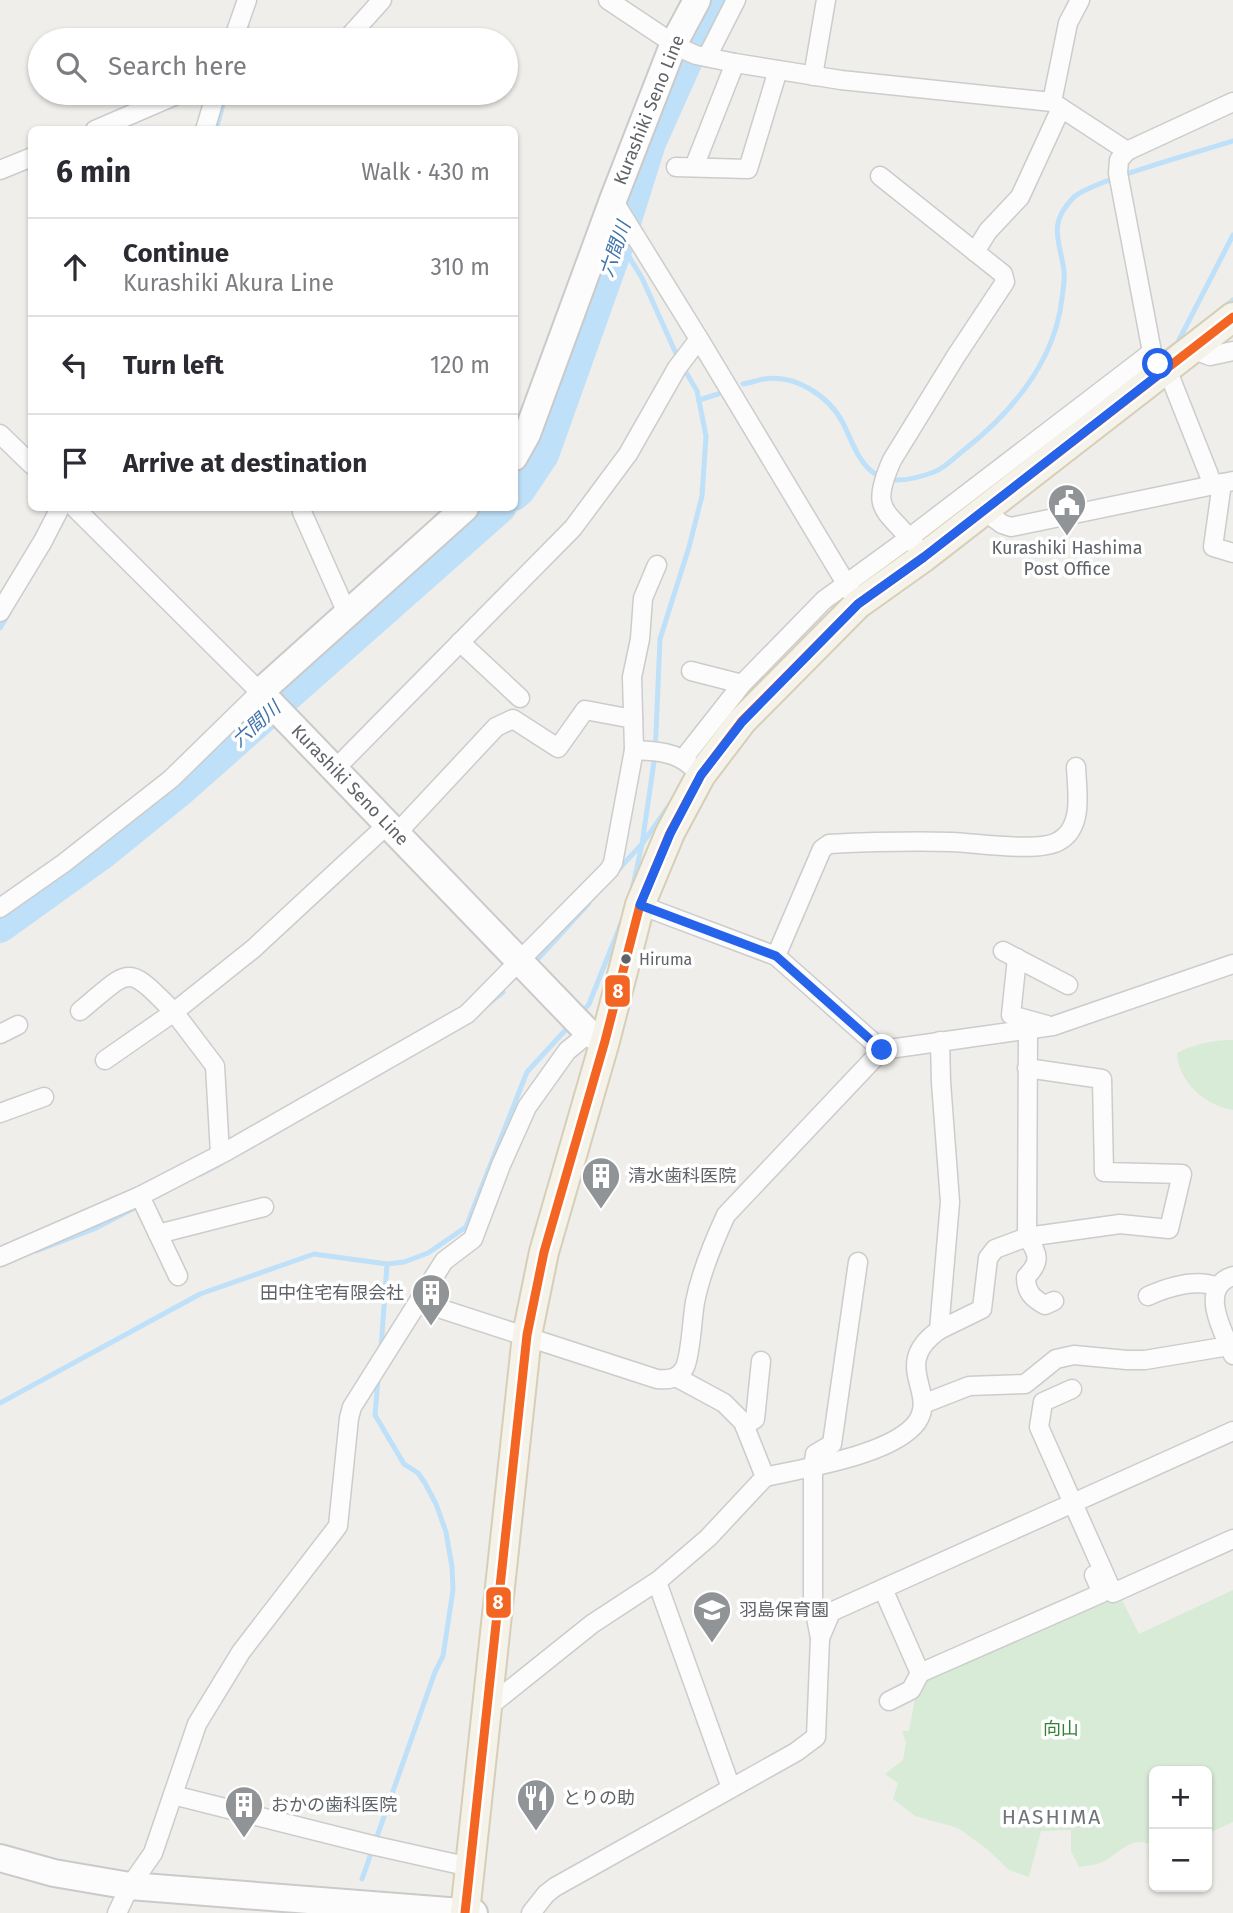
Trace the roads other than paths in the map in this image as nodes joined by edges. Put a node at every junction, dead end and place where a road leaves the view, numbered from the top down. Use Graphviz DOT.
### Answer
graph roads {
  1 [pos="247,0"];
  2 [pos="382,0"];
  3 [pos="608,0"];
  4 [pos="696,0"];
  5 [pos="736,0"];
  6 [pos="825,0"];
  7 [pos="1080,0"];
  8 [pos="237,28"];
  9 [pos="357,28"];
  10 [pos="689,51"];
  11 [pos="734,64"];
  12 [pos="778,70"];
  13 [pos="814,76"];
  14 [pos="1233,102"];
  15 [pos="153,105"];
  16 [pos="212,105"];
  17 [pos="1057,105"];
  18 [pos="104,126"];
  19 [pos="206,126"];
  20 [pos="1127,151"];
  21 [pos="28,159"];
  22 [pos="0,170"];
  23 [pos="880,176"];
  24 [pos="615,204"];
  25 [pos="975,252"];
  26 [pos="1233,317"];
  27 [pos="699,339"];
  28 [pos="1192,349"];
  29 [pos="1233,351"];
  30 [pos="1159,362"];
  31 [pos="0,434"];
  32 [pos="518,450"];
  33 [pos="28,461"];
  34 [pos="1223,483"];
  35 [pos="983,510"];
  36 [pos="59,511"];
  37 [pos="78,511"];
  38 [pos="462,511"];
  39 [pos="302,512"];
  40 [pos="916,547"];
  41 [pos="1233,553"];
  42 [pos="657,565"];
  43 [pos="853,594"];
  44 [pos="0,612"];
  45 [pos="348,613"];
  46 [pos="460,642"];
  47 [pos="691,671"];
  48 [pos="742,684"];
  49 [pos="520,698"];
  50 [pos="268,701"];
  51 [pos="634,719"];
  52 [pos="637,750"];
  53 [pos="692,767"];
  54 [pos="1076,767"];
  55 [pos="335,769"];
  56 [pos="393,829"];
  57 [pos="640,905"];
  58 [pos="0,908"];
  59 [pos="776,956"];
  60 [pos="521,961"];
  61 [pos="1233,964"];
  62 [pos="1068,985"];
  63 [pos="80,1011"];
  64 [pos="174,1012"];
  65 [pos="18,1025"];
  66 [pos="1053,1026"];
  67 [pos="586,1028"];
  68 [pos="1028,1031"];
  69 [pos="0,1034"];
  70 [pos="940,1041"];
  71 [pos="882,1050"];
  72 [pos="105,1060"];
  73 [pos="1027,1068"];
  74 [pos="44,1097"];
  75 [pos="0,1113"];
  76 [pos="220,1154"];
  77 [pos="142,1202"];
  78 [pos="264,1207"];
  79 [pos="158,1234"];
  80 [pos="1027,1237"];
  81 [pos="2,1252"];
  82 [pos="858,1262"];
  83 [pos="178,1276"];
  84 [pos="1233,1276"];
  85 [pos="1218,1287"];
  86 [pos="1148,1296"];
  87 [pos="1054,1301"];
  88 [pos="420,1302"];
  89 [pos="939,1330"];
  90 [pos="527,1335"];
  91 [pos="1231,1350"];
  92 [pos="761,1361"];
  93 [pos="677,1377"];
  94 [pos="1072,1389"];
  95 [pos="923,1404"];
  96 [pos="745,1426"];
  97 [pos="1233,1431"];
  98 [pos="813,1468"];
  99 [pos="765,1477"];
  100 [pos="1068,1505"];
  101 [pos="1233,1539"];
  102 [pos="657,1582"];
  103 [pos="883,1589"];
  104 [pos="820,1638"];
  105 [pos="920,1673"];
  106 [pos="889,1701"];
  107 [pos="487,1708"];
  108 [pos="731,1788"];
  109 [pos="173,1795"];
  110 [pos="0,1858"];
  111 [pos="470,1867"];
  112 [pos="130,1886"];
  113 [pos="117,1913"];
  114 [pos="465,1913"];
  115 [pos="474,1913"];
  116 [pos="531,1913"];
  1 -- 8 [label="street"];
  2 -- 9 [label="street"];
  3 -- 10 [label="street"];
  4 -- 10 [label="main road, Kurashiki Seno Line"];
  5 -- 10 [label="street"];
  6 -- 13 [label="street"];
  7 -- 17 [label="street"];
  10 -- 11 [label="street"];
  10 -- 24 [label="main road, Kurashiki Seno Line"];
  11 -- 12 [label="street"];
  11 -- 12 [label="street"];
  12 -- 13 [label="street"];
  13 -- 17 [label="street"];
  14 -- 20 [label="street"];
  15 -- 18 [label="street"];
  16 -- 19 [label="street"];
  17 -- 20 [label="street"];
  17 -- 25 [label="street"];
  20 -- 30 [label="street"];
  21 -- 22 [label="street"];
  23 -- 25 [label="street"];
  24 -- 27 [label="street"];
  24 -- 32 [label="main road, Kurashiki Seno Line"];
  25 -- 40 [label="street"];
  26 -- 28 [label="main road"];
  27 -- 43 [label="street"];
  27 -- 46 [label="street"];
  28 -- 29 [label="street"];
  28 -- 30 [label="main road"];
  30 -- 34 [label="street"];
  30 -- 35 [label="main road"];
  30 -- 40 [label="street"];
  31 -- 33 [label="street"];
  34 -- 35 [label="street"];
  34 -- 41 [label="street"];
  35 -- 40 [label="main road"];
  36 -- 44 [label="street"];
  37 -- 50 [label="street"];
  38 -- 45 [label="main road"];
  39 -- 45 [label="street"];
  40 -- 43 [label="main road"];
  42 -- 51 [label="street"];
  43 -- 48 [label="street"];
  43 -- 53 [label="main road"];
  45 -- 50 [label="main road"];
  46 -- 49 [label="street"];
  46 -- 55 [label="street"];
  47 -- 48 [label="street"];
  48 -- 53 [label="street"];
  50 -- 55 [label="main road, Kurashiki Seno Line"];
  50 -- 58 [label="street"];
  51 -- 52 [label="street"];
  51 -- 56 [label="street"];
  52 -- 53 [label="street"];
  52 -- 60 [label="street"];
  53 -- 57 [label="main road"];
  54 -- 59 [label="street"];
  55 -- 56 [label="main road, Kurashiki Seno Line"];
  56 -- 60 [label="main road, Kurashiki Seno Line"];
  56 -- 64 [label="street"];
  57 -- 59 [label="street"];
  57 -- 67 [label="main road"];
  59 -- 71 [label="street"];
  60 -- 67 [label="main road, Kurashiki Seno Line"];
  60 -- 76 [label="street"];
  61 -- 66 [label="street"];
  62 -- 66 [label="street"];
  63 -- 64 [label="street"];
  64 -- 72 [label="street"];
  64 -- 76 [label="street"];
  65 -- 69 [label="street"];
  66 -- 68 [label="street"];
  67 -- 88 [label="street"];
  67 -- 90 [label="main road"];
  68 -- 70 [label="street"];
  68 -- 73 [label="street"];
  70 -- 71 [label="street"];
  70 -- 89 [label="street"];
  71 -- 93 [label="street"];
  73 -- 80 [label="street"];
  73 -- 80 [label="street"];
  74 -- 75 [label="street"];
  76 -- 77 [label="street"];
  77 -- 79 [label="street"];
  77 -- 81 [label="street"];
  78 -- 79 [label="street"];
  79 -- 83 [label="street"];
  80 -- 87 [label="street"];
  80 -- 89 [label="street"];
  82 -- 98 [label="street"];
  84 -- 85 [label="street"];
  85 -- 86 [label="street"];
  85 -- 91 [label="street"];
  88 -- 90 [label="street"];
  88 -- 109 [label="street"];
  89 -- 95 [label="street"];
  90 -- 93 [label="street"];
  90 -- 107 [label="main road"];
  91 -- 95 [label="street"];
  92 -- 96 [label="street"];
  93 -- 96 [label="street"];
  94 -- 100 [label="street"];
  95 -- 98 [label="street"];
  96 -- 99 [label="street"];
  97 -- 100 [label="street"];
  98 -- 99 [label="street"];
  98 -- 104 [label="street"];
  99 -- 102 [label="street"];
  100 -- 101 [label="street"];
  100 -- 103 [label="street"];
  100 -- 105 [label="street"];
  102 -- 107 [label="street"];
  102 -- 108 [label="street"];
  103 -- 104 [label="street"];
  103 -- 105 [label="street"];
  104 -- 108 [label="street"];
  105 -- 106 [label="street"];
  107 -- 111 [label="main road"];
  108 -- 116 [label="street"];
  109 -- 111 [label="street"];
  109 -- 112 [label="street"];
  110 -- 112 [label="main road"];
  111 -- 114 [label="main road"];
  112 -- 113 [label="street"];
  112 -- 114 [label="main road"];
  114 -- 115 [label="main road"];
}
